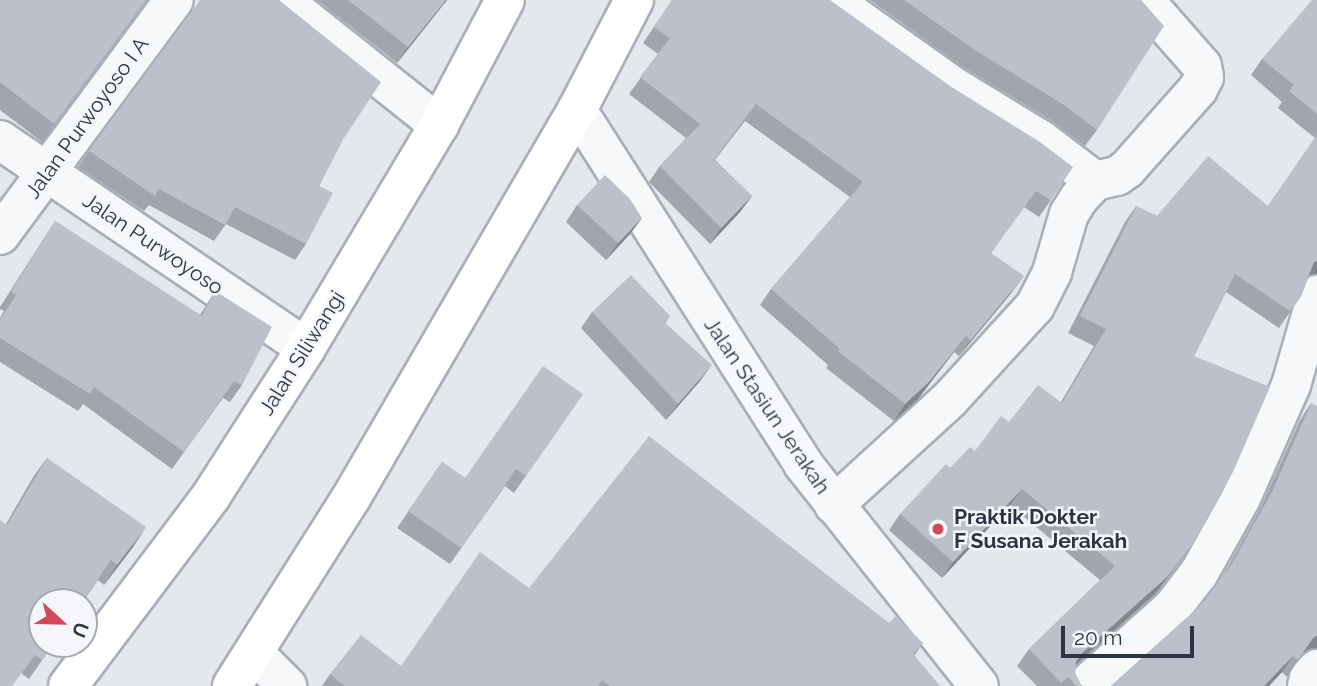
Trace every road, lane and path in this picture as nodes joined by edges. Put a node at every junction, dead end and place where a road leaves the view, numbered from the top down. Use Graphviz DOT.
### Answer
graph roads {
  1 [pos="174,0"];
  2 [pos="282,0"];
  3 [pos="505,0"];
  4 [pos="634,0"];
  5 [pos="832,0"];
  6 [pos="1144,0"];
  7 [pos="577,110"];
  8 [pos="439,125"];
  9 [pos="0,140"];
  10 [pos="48,171"];
  11 [pos="1095,181"];
  12 [pos="0,235"];
  13 [pos="1317,295"];
  14 [pos="306,348"];
  15 [pos="834,505"];
  16 [pos="254,653"];
  17 [pos="1317,669"];
  18 [pos="68,686"];
  19 [pos="232,686"];
  20 [pos="287,686"];
  21 [pos="979,686"];
  22 [pos="1085,686"];
  23 [pos="1307,686"];
  1 -- 10 [label="street, Jalan Purwoyoso I A"];
  2 -- 8 [label="street"];
  3 -- 8 [label="highway, Jalan Siliwangi"];
  4 -- 7 [label="highway"];
  5 -- 11 [label="street"];
  6 -- 11 [label="street"];
  7 -- 15 [label="street, Jalan Stasiun Jerakah"];
  7 -- 16 [label="highway"];
  8 -- 14 [label="highway, Jalan Siliwangi"];
  9 -- 10 [label="street, Jalan Purwoyoso"];
  10 -- 12 [label="street, Jalan Purwoyoso I A"];
  10 -- 14 [label="street, Jalan Purwoyoso"];
  11 -- 15 [label="street"];
  13 -- 22 [label="street"];
  14 -- 18 [label="highway, Jalan Siliwangi"];
  15 -- 21 [label="street, Jalan Stasiun Jerakah"];
  16 -- 19 [label="highway"];
  16 -- 20 [label="street"];
  17 -- 23 [label="street"];
}
